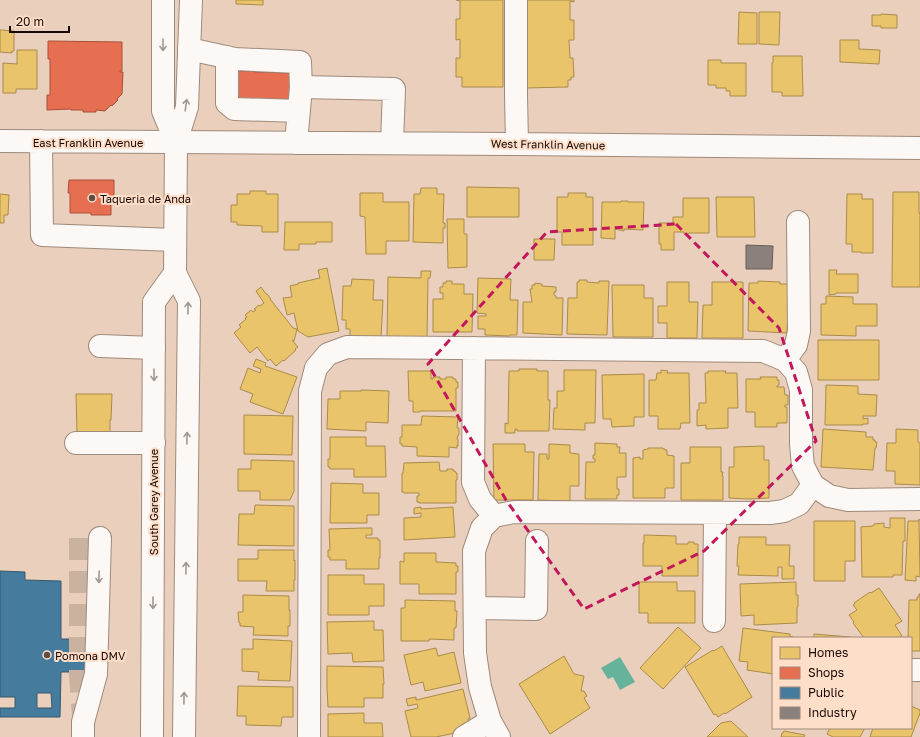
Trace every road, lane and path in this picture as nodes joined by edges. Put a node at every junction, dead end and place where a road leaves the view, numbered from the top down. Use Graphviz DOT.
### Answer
graph roads {
  1 [pos="163,0"];
  2 [pos="191,0"];
  3 [pos="516,0"];
  4 [pos="189,49"];
  5 [pos="227,58"];
  6 [pos="301,87"];
  7 [pos="299,111"];
  8 [pos="0,141"];
  9 [pos="41,141"];
  10 [pos="176,142"];
  11 [pos="296,143"];
  12 [pos="392,143"];
  13 [pos="517,144"];
  14 [pos="920,148"];
  15 [pos="798,222"];
  16 [pos="175,240"];
  17 [pos="175,273"];
  18 [pos="100,346"];
  19 [pos="154,348"];
  20 [pos="474,348"];
  21 [pos="785,360"];
  22 [pos="76,443"];
  23 [pos="154,443"];
  24 [pos="813,485"];
  25 [pos="920,499"];
  26 [pos="715,513"];
  27 [pos="494,516"];
  28 [pos="100,538"];
  29 [pos="538,541"];
  30 [pos="475,608"];
  31 [pos="714,621"];
  32 [pos="495,729"];
  33 [pos="83,737"];
  34 [pos="152,737"];
  35 [pos="184,737"];
  36 [pos="309,737"];
  37 [pos="464,737"];
  1 -- 10 [label="main road, one-way"];
  2 -- 4 [label="main road"];
  3 -- 13 [label="main road"];
  4 -- 5 [label="main road"];
  10 -- 4 [label="main road, one-way"];
  5 -- 6 [label="main road"];
  5 -- 7 [label="main road"];
  6 -- 7 [label="main road"];
  6 -- 12 [label="main road"];
  7 -- 11 [label="main road"];
  8 -- 9 [label="main road, East Franklin Avenue"];
  9 -- 10 [label="main road, East Franklin Avenue"];
  9 -- 16 [label="main road"];
  10 -- 11 [label="main road, West Franklin Avenue"];
  10 -- 16 [label="main road"];
  11 -- 12 [label="main road, West Franklin Avenue"];
  12 -- 13 [label="main road, West Franklin Avenue"];
  13 -- 14 [label="main road, West Franklin Avenue"];
  15 -- 21 [label="main road"];
  16 -- 17 [label="main road"];
  17 -- 19 [label="main road, South Garey Avenue"];
  35 -- 17 [label="main road, one-way"];
  18 -- 19 [label="main road"];
  19 -- 23 [label="main road, South Garey Avenue, one-way"];
  20 -- 21 [label="main road"];
  20 -- 27 [label="main road"];
  20 -- 36 [label="main road"];
  21 -- 24 [label="main road"];
  22 -- 23 [label="main road"];
  23 -- 34 [label="main road, South Garey Avenue, one-way"];
  24 -- 25 [label="main road"];
  24 -- 26 [label="main road"];
  26 -- 27 [label="main road"];
  26 -- 31 [label="main road"];
  27 -- 30 [label="main road"];
  28 -- 33 [label="main road, one-way"];
  29 -- 30 [label="main road"];
  30 -- 32 [label="main road"];
  32 -- 37 [label="main road"];
}
